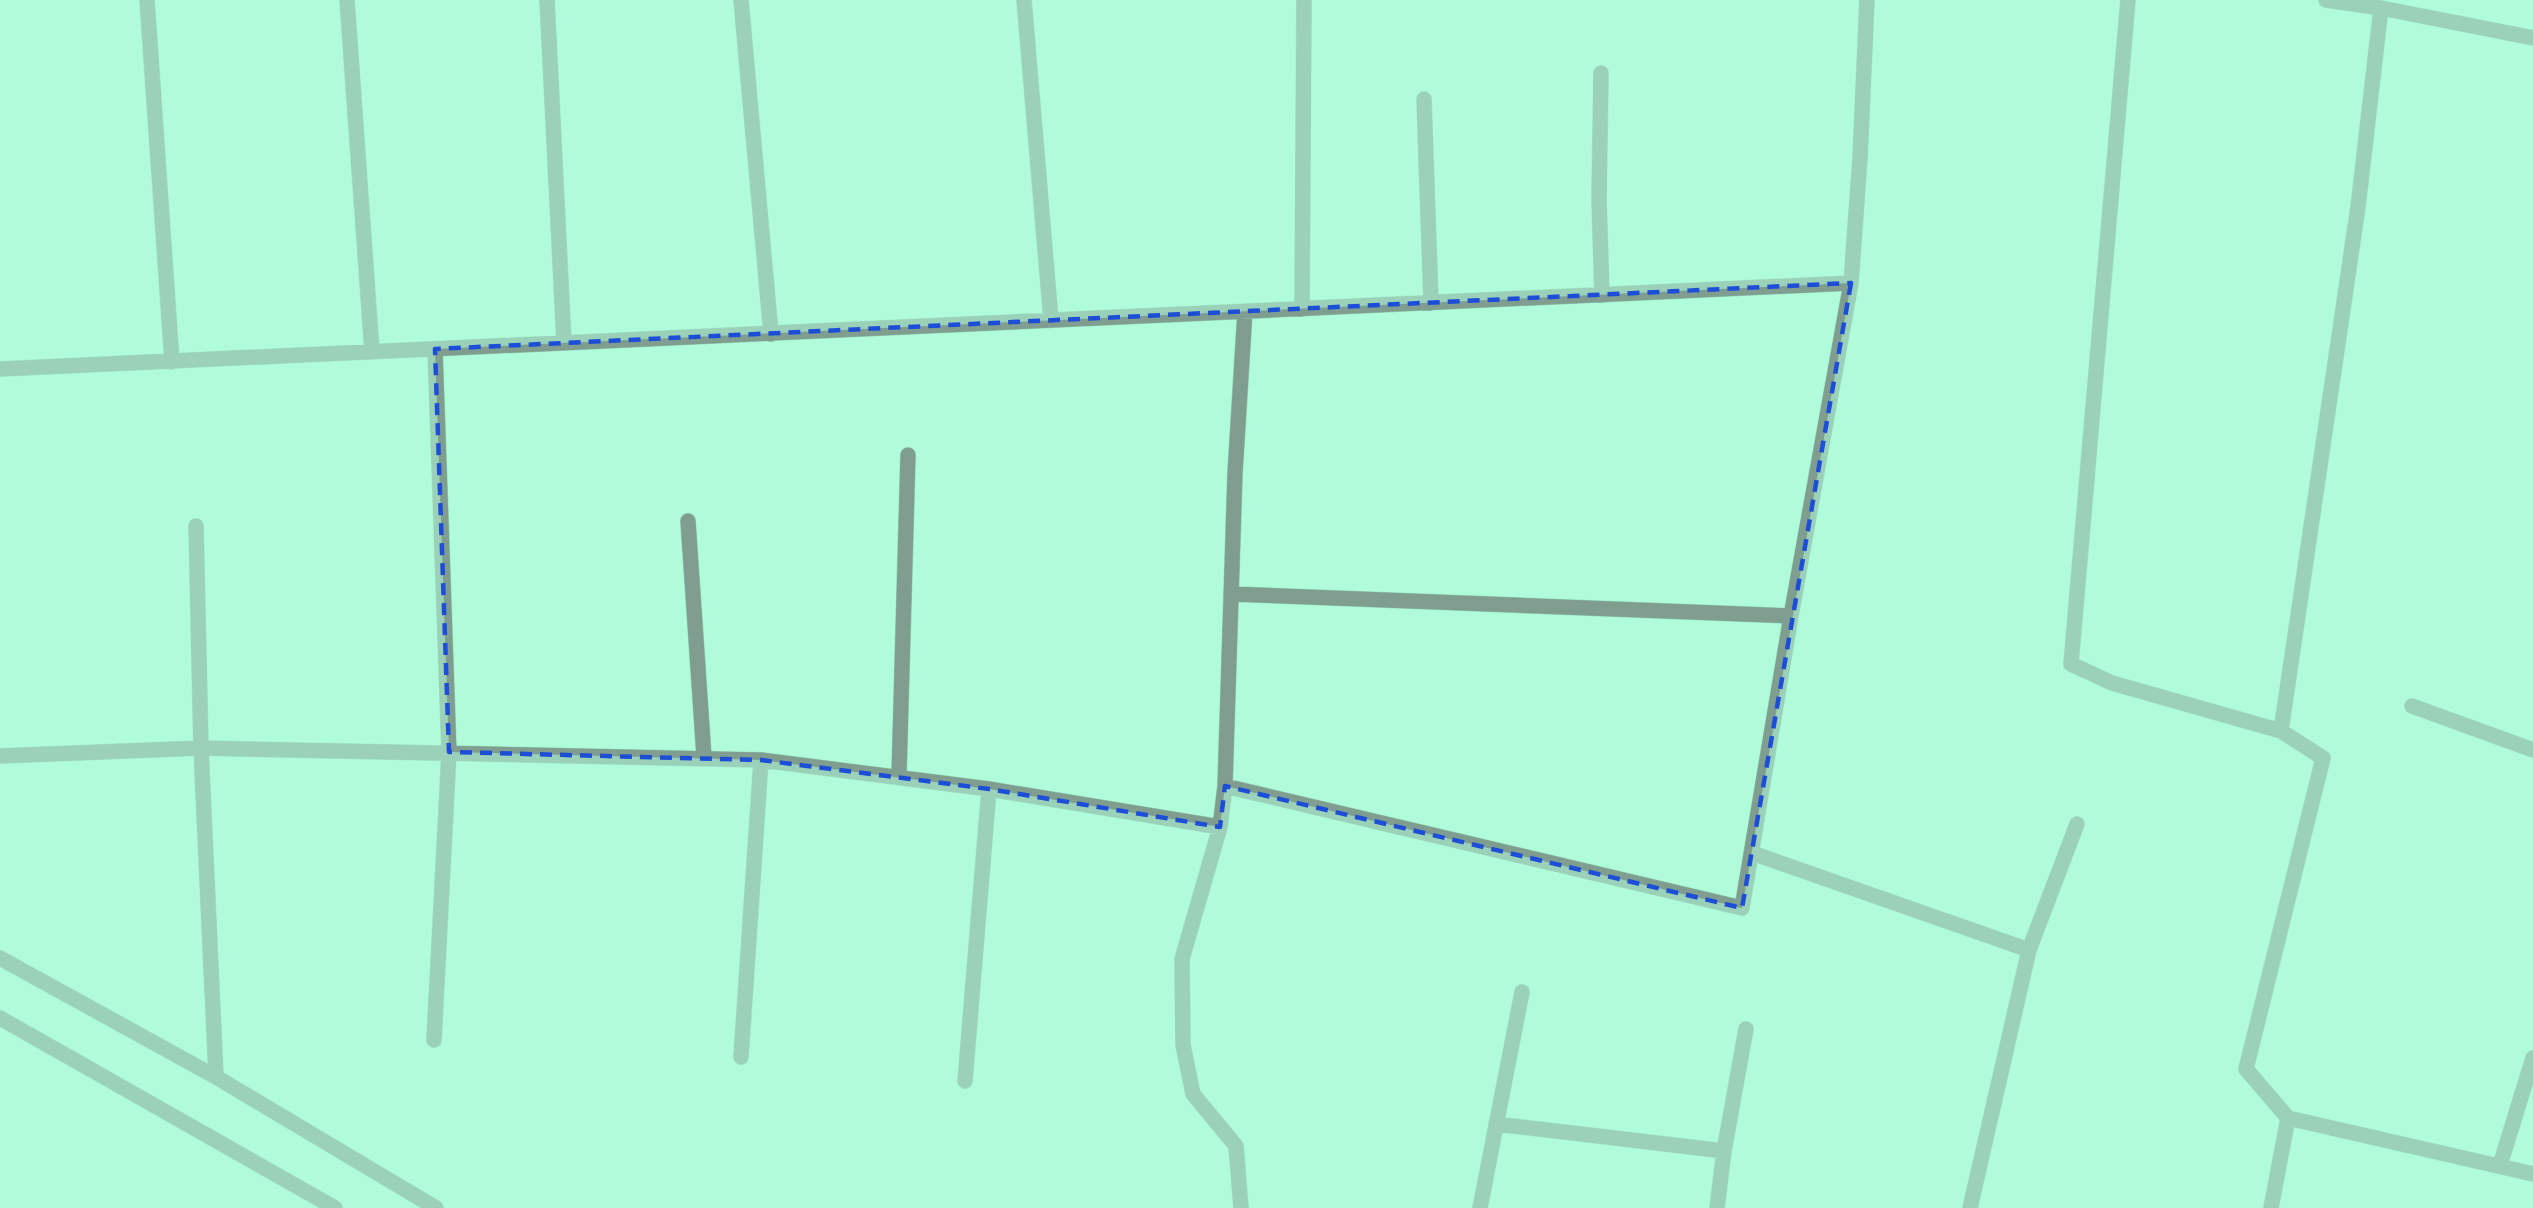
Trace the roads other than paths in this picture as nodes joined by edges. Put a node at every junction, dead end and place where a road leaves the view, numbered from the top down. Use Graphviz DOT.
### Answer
graph roads {
  1 [pos="147,0"];
  2 [pos="347,0"];
  3 [pos="547,0"];
  4 [pos="741,0"];
  5 [pos="1024,0"];
  6 [pos="1304,0"];
  7 [pos="1867,0"];
  8 [pos="2128,0"];
  9 [pos="2326,0"];
  10 [pos="2381,8"];
  11 [pos="2533,38"];
  12 [pos="1601,73"];
  13 [pos="1424,99"];
  14 [pos="1851,283"];
  15 [pos="1602,295"];
  16 [pos="1431,303"];
  17 [pos="1302,309"];
  18 [pos="1245,312"];
  19 [pos="1051,320"];
  20 [pos="771,333"];
  21 [pos="564,343"];
  22 [pos="435,349"];
  23 [pos="372,352"];
  24 [pos="172,362"];
  25 [pos="0,369"];
  26 [pos="908,455"];
  27 [pos="688,521"];
  28 [pos="196,526"];
  29 [pos="1232,594"];
  30 [pos="1791,616"];
  31 [pos="2412,706"];
  32 [pos="2281,731"];
  33 [pos="201,748"];
  34 [pos="2533,750"];
  35 [pos="449,752"];
  36 [pos="0,756"];
  37 [pos="704,757"];
  38 [pos="760,760"];
  39 [pos="899,776"];
  40 [pos="1225,786"];
  41 [pos="989,789"];
  42 [pos="2077,824"];
  43 [pos="1220,827"];
  44 [pos="1752,853"];
  45 [pos="2029,950"];
  46 [pos="0,958"];
  47 [pos="1521,992"];
  48 [pos="0,1018"];
  49 [pos="1746,1029"];
  50 [pos="434,1040"];
  51 [pos="741,1057"];
  52 [pos="2533,1058"];
  53 [pos="216,1077"];
  54 [pos="965,1081"];
  55 [pos="2288,1118"];
  56 [pos="1496,1124"];
  57 [pos="1724,1151"];
  58 [pos="2500,1165"];
  59 [pos="2533,1174"];
  60 [pos="335,1208"];
  61 [pos="436,1208"];
  62 [pos="1241,1208"];
  63 [pos="1480,1208"];
  64 [pos="1717,1208"];
  65 [pos="1971,1208"];
  66 [pos="2271,1208"];
  1 -- 24 [label="street"];
  2 -- 23 [label="street"];
  3 -- 21 [label="street"];
  4 -- 20 [label="street"];
  5 -- 19 [label="street"];
  6 -- 17 [label="street"];
  7 -- 14 [label="street"];
  8 -- 32 [label="street"];
  9 -- 10 [label="street"];
  10 -- 11 [label="street"];
  10 -- 32 [label="street"];
  12 -- 15 [label="street"];
  13 -- 16 [label="street"];
  14 -- 15 [label="street"];
  14 -- 30 [label="street"];
  15 -- 16 [label="street"];
  16 -- 17 [label="street"];
  17 -- 18 [label="street"];
  18 -- 19 [label="street"];
  18 -- 29 [label="street"];
  19 -- 20 [label="street"];
  20 -- 21 [label="street"];
  21 -- 22 [label="street"];
  22 -- 23 [label="street"];
  22 -- 35 [label="street"];
  23 -- 24 [label="street"];
  24 -- 25 [label="street"];
  26 -- 39 [label="street"];
  27 -- 37 [label="street"];
  28 -- 33 [label="street"];
  29 -- 30 [label="street"];
  29 -- 40 [label="street"];
  30 -- 44 [label="street"];
  31 -- 34 [label="street"];
  32 -- 55 [label="street"];
  33 -- 35 [label="street"];
  33 -- 36 [label="street"];
  33 -- 53 [label="street"];
  35 -- 37 [label="street"];
  35 -- 50 [label="street"];
  37 -- 38 [label="street"];
  38 -- 39 [label="street"];
  38 -- 51 [label="street"];
  39 -- 41 [label="street"];
  40 -- 43 [label="street"];
  40 -- 44 [label="street"];
  41 -- 43 [label="street"];
  41 -- 54 [label="street"];
  42 -- 45 [label="street"];
  43 -- 62 [label="street"];
  44 -- 45 [label="street"];
  45 -- 65 [label="street"];
  46 -- 53 [label="street"];
  47 -- 56 [label="street"];
  48 -- 60 [label="street"];
  49 -- 57 [label="street"];
  52 -- 58 [label="street"];
  53 -- 61 [label="street"];
  55 -- 58 [label="street"];
  55 -- 66 [label="street"];
  56 -- 57 [label="street"];
  56 -- 63 [label="street"];
  57 -- 64 [label="street"];
  58 -- 59 [label="street"];
}
